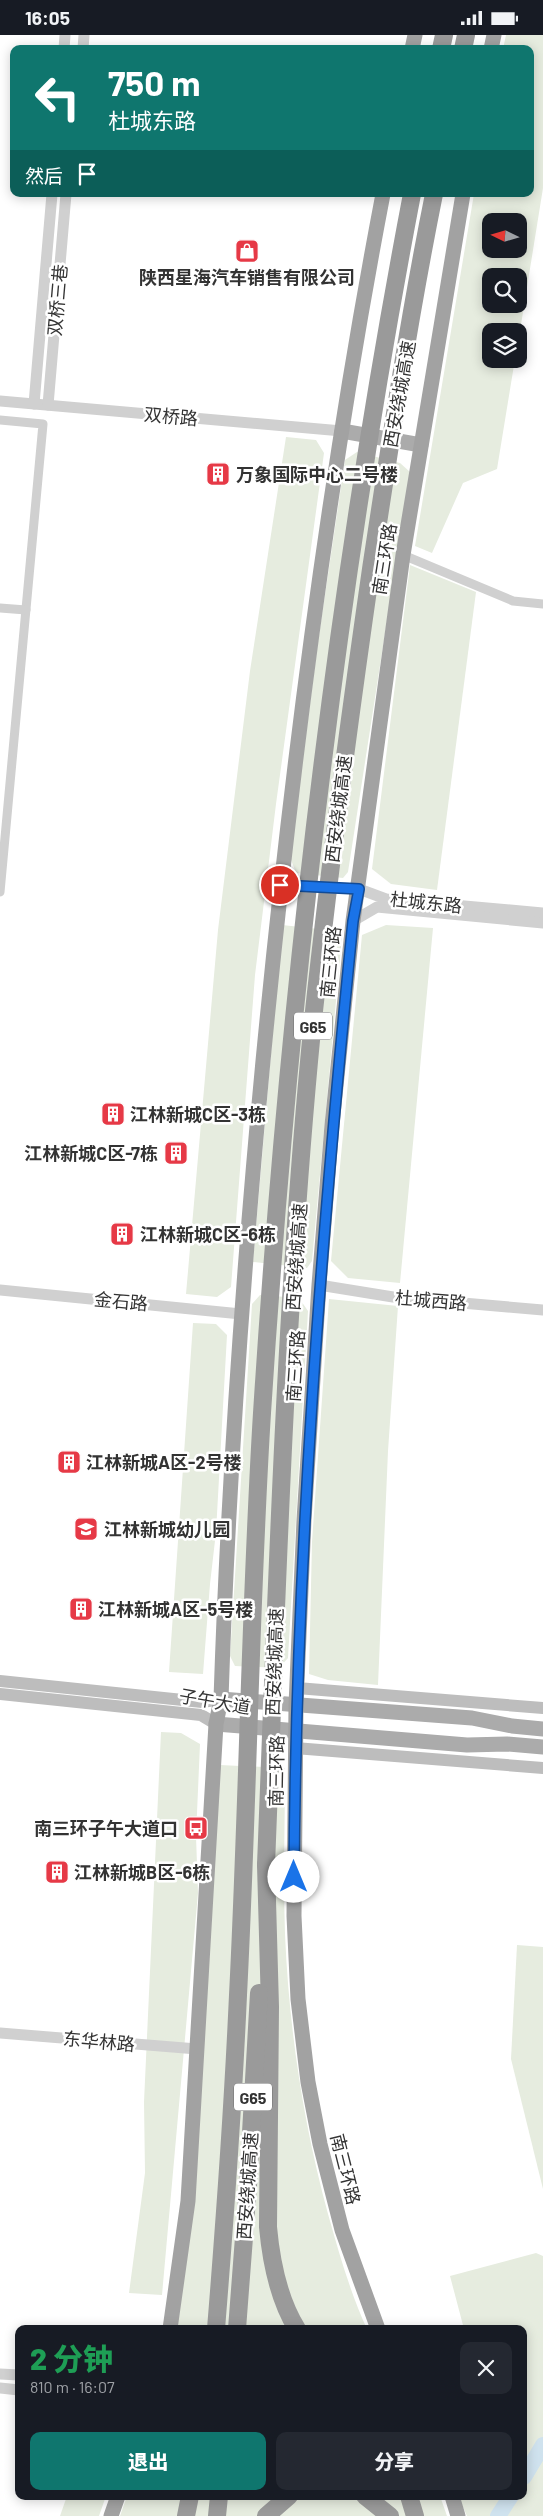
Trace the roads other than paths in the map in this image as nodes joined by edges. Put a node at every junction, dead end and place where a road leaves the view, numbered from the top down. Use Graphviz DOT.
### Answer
graph roads {
  1 [pos="52,197"];
  2 [pos="66,197"];
  3 [pos="382,197"];
  4 [pos="411,197"];
  5 [pos="433,197"];
  6 [pos="462,197"];
  7 [pos="0,401"];
  8 [pos="34,404"];
  9 [pos="48,405"];
  10 [pos="0,420"];
  11 [pos="342,431"];
  12 [pos="421,445"];
  13 [pos="404,555"];
  14 [pos="543,604"];
  15 [pos="0,608"];
  16 [pos="26,610"];
  17 [pos="280,885"];
  18 [pos="359,889"];
  19 [pos="0,893"];
  20 [pos="543,913"];
  21 [pos="353,921"];
  22 [pos="543,923"];
  23 [pos="319,1285"];
  24 [pos="0,1290"];
  25 [pos="543,1310"];
  26 [pos="242,1314"];
  27 [pos="0,1681"];
  28 [pos="297,1688"];
  29 [pos="0,1695"];
  30 [pos="221,1699"];
  31 [pos="296,1705"];
  32 [pos="543,1708"];
  33 [pos="216,1724"];
  34 [pos="543,1729"];
  35 [pos="296,1731"];
  36 [pos="543,1747"];
  37 [pos="295,1749"];
  38 [pos="543,1769"];
  39 [pos="266,1865"];
  40 [pos="0,2033"];
  41 [pos="197,2049"];
  42 [pos="171,2325"];
  43 [pos="216,2325"];
  44 [pos="237,2325"];
  45 [pos="295,2325"];
  46 [pos="377,2325"];
  47 [pos="0,2374"];
  48 [pos="15,2375"];
  49 [pos="0,2388"];
  50 [pos="15,2390"];
  51 [pos="117,2500"];
  52 [pos="189,2500"];
  53 [pos="198,2500"];
  54 [pos="219,2500"];
  55 [pos="284,2500"];
  56 [pos="370,2500"];
  57 [pos="410,2500"];
  58 [pos="453,2500"];
  59 [pos="111,2516"];
  60 [pos="186,2516"];
  61 [pos="196,2516"];
  62 [pos="217,2516"];
  63 [pos="266,2516"];
  64 [pos="390,2516"];
  65 [pos="415,2516"];
  66 [pos="458,2516"];
  1 -- 8 [label="street, 双桥三巷"];
  2 -- 9 [label="street, 双桥三巷"];
  3 -- 11 [label="highway"];
  4 -- 43 [label="highway, 西安绕城高速 / G65, bridge"];
  5 -- 39 [label="highway, 西安绕城高速 / G65, bridge"];
  6 -- 12 [label="highway, 南三环路"];
  7 -- 8 [label="street, 双桥路"];
  8 -- 9 [label="street, 双桥路"];
  9 -- 11 [label="street, 双桥路"];
  10 -- 16 [label="street"];
  11 -- 12 [label="main road"];
  11 -- 17 [label="highway"];
  12 -- 13 [label="highway, 南三环路"];
  13 -- 14 [label="street"];
  13 -- 18 [label="highway, 南三环路"];
  15 -- 16 [label="street"];
  16 -- 19 [label="street"];
  17 -- 18 [label="street, 杜城东路"];
  17 -- 26 [label="highway"];
  18 -- 20 [label="street, 杜城东路"];
  18 -- 21 [label="highway, 南三环路"];
  21 -- 22 [label="street, 杜城东路"];
  21 -- 23 [label="highway, 南三环路"];
  23 -- 25 [label="street, 杜城西路"];
  23 -- 28 [label="highway, 南三环路"];
  24 -- 26 [label="street, 金石路"];
  26 -- 30 [label="highway"];
  27 -- 30 [label="main road, 子午大道"];
  28 -- 31 [label="highway, 南三环路"];
  28 -- 32 [label="main road"];
  29 -- 33 [label="main road, 子午大道"];
  30 -- 31 [label="main road, 子午大道"];
  30 -- 33 [label="highway"];
  31 -- 34 [label="main road, 子午大道"];
  31 -- 35 [label="highway, 南三环路"];
  33 -- 35 [label="main road, 子午大道"];
  33 -- 41 [label="highway"];
  35 -- 36 [label="main road, 子午大道"];
  35 -- 37 [label="highway, 南三环路"];
  37 -- 38 [label="main road"];
  37 -- 46 [label="highway, 南三环路"];
  39 -- 44 [label="highway, 西安绕城高速 / G65"];
  39 -- 45 [label="highway"];
  40 -- 41 [label="street, 东华林路"];
  41 -- 42 [label="highway"];
  47 -- 48 [label="street"];
  49 -- 50 [label="street"];
  51 -- 59 [label="highway"];
  52 -- 60 [label="highway"];
  53 -- 61 [label="highway"];
  54 -- 62 [label="highway"];
  55 -- 63 [label="highway"];
  56 -- 64 [label="highway"];
  57 -- 65 [label="highway"];
  58 -- 66 [label="highway"];
}
